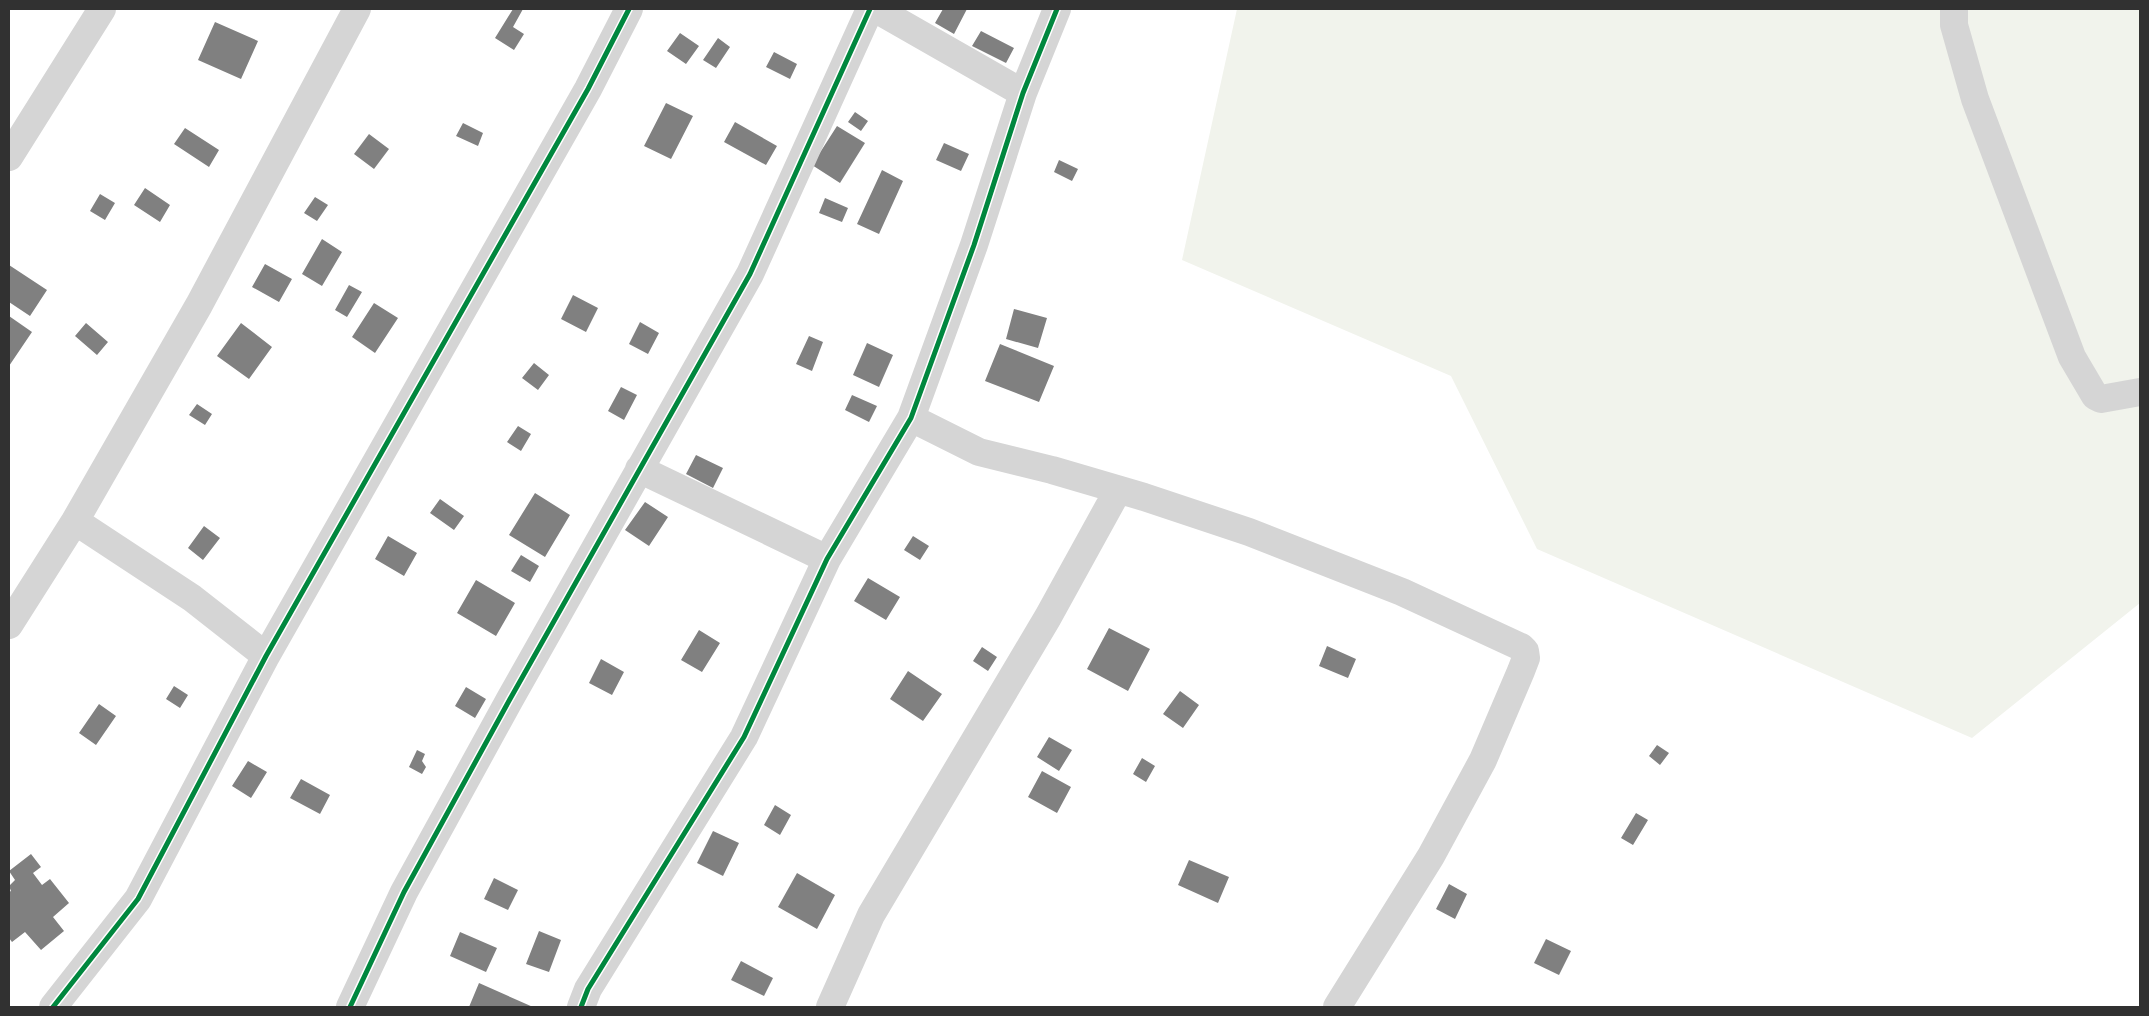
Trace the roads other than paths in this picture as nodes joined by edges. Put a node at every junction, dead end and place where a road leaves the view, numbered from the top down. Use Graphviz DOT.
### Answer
graph roads {
  1 [pos="118,9"];
  2 [pos="357,9"];
  3 [pos="629,9"];
  4 [pos="870,9"];
  5 [pos="876,9"];
  6 [pos="1057,9"];
  7 [pos="1954,9"];
  8 [pos="98,16"];
  9 [pos="1023,93"];
  10 [pos="9,158"];
  11 [pos="2140,392"];
  12 [pos="911,418"];
  13 [pos="639,469"];
  14 [pos="1118,490"];
  15 [pos="75,521"];
  16 [pos="827,559"];
  17 [pos="9,625"];
  18 [pos="266,656"];
  19 [pos="53,1007"];
  20 [pos="350,1007"];
  21 [pos="580,1007"];
  22 [pos="830,1007"];
  23 [pos="1337,1007"];
  1 -- 8 [label="street"];
  2 -- 15 [label="street"];
  3 -- 18 [label="street"];
  4 -- 13 [label="street"];
  5 -- 9 [label="street"];
  6 -- 9 [label="street"];
  7 -- 11 [label="street"];
  8 -- 10 [label="street"];
  9 -- 12 [label="street"];
  12 -- 14 [label="street"];
  12 -- 16 [label="street"];
  13 -- 16 [label="street"];
  13 -- 20 [label="street"];
  14 -- 22 [label="street"];
  14 -- 23 [label="street"];
  15 -- 17 [label="street"];
  15 -- 18 [label="street"];
  16 -- 21 [label="street"];
  18 -- 19 [label="street"];
}
